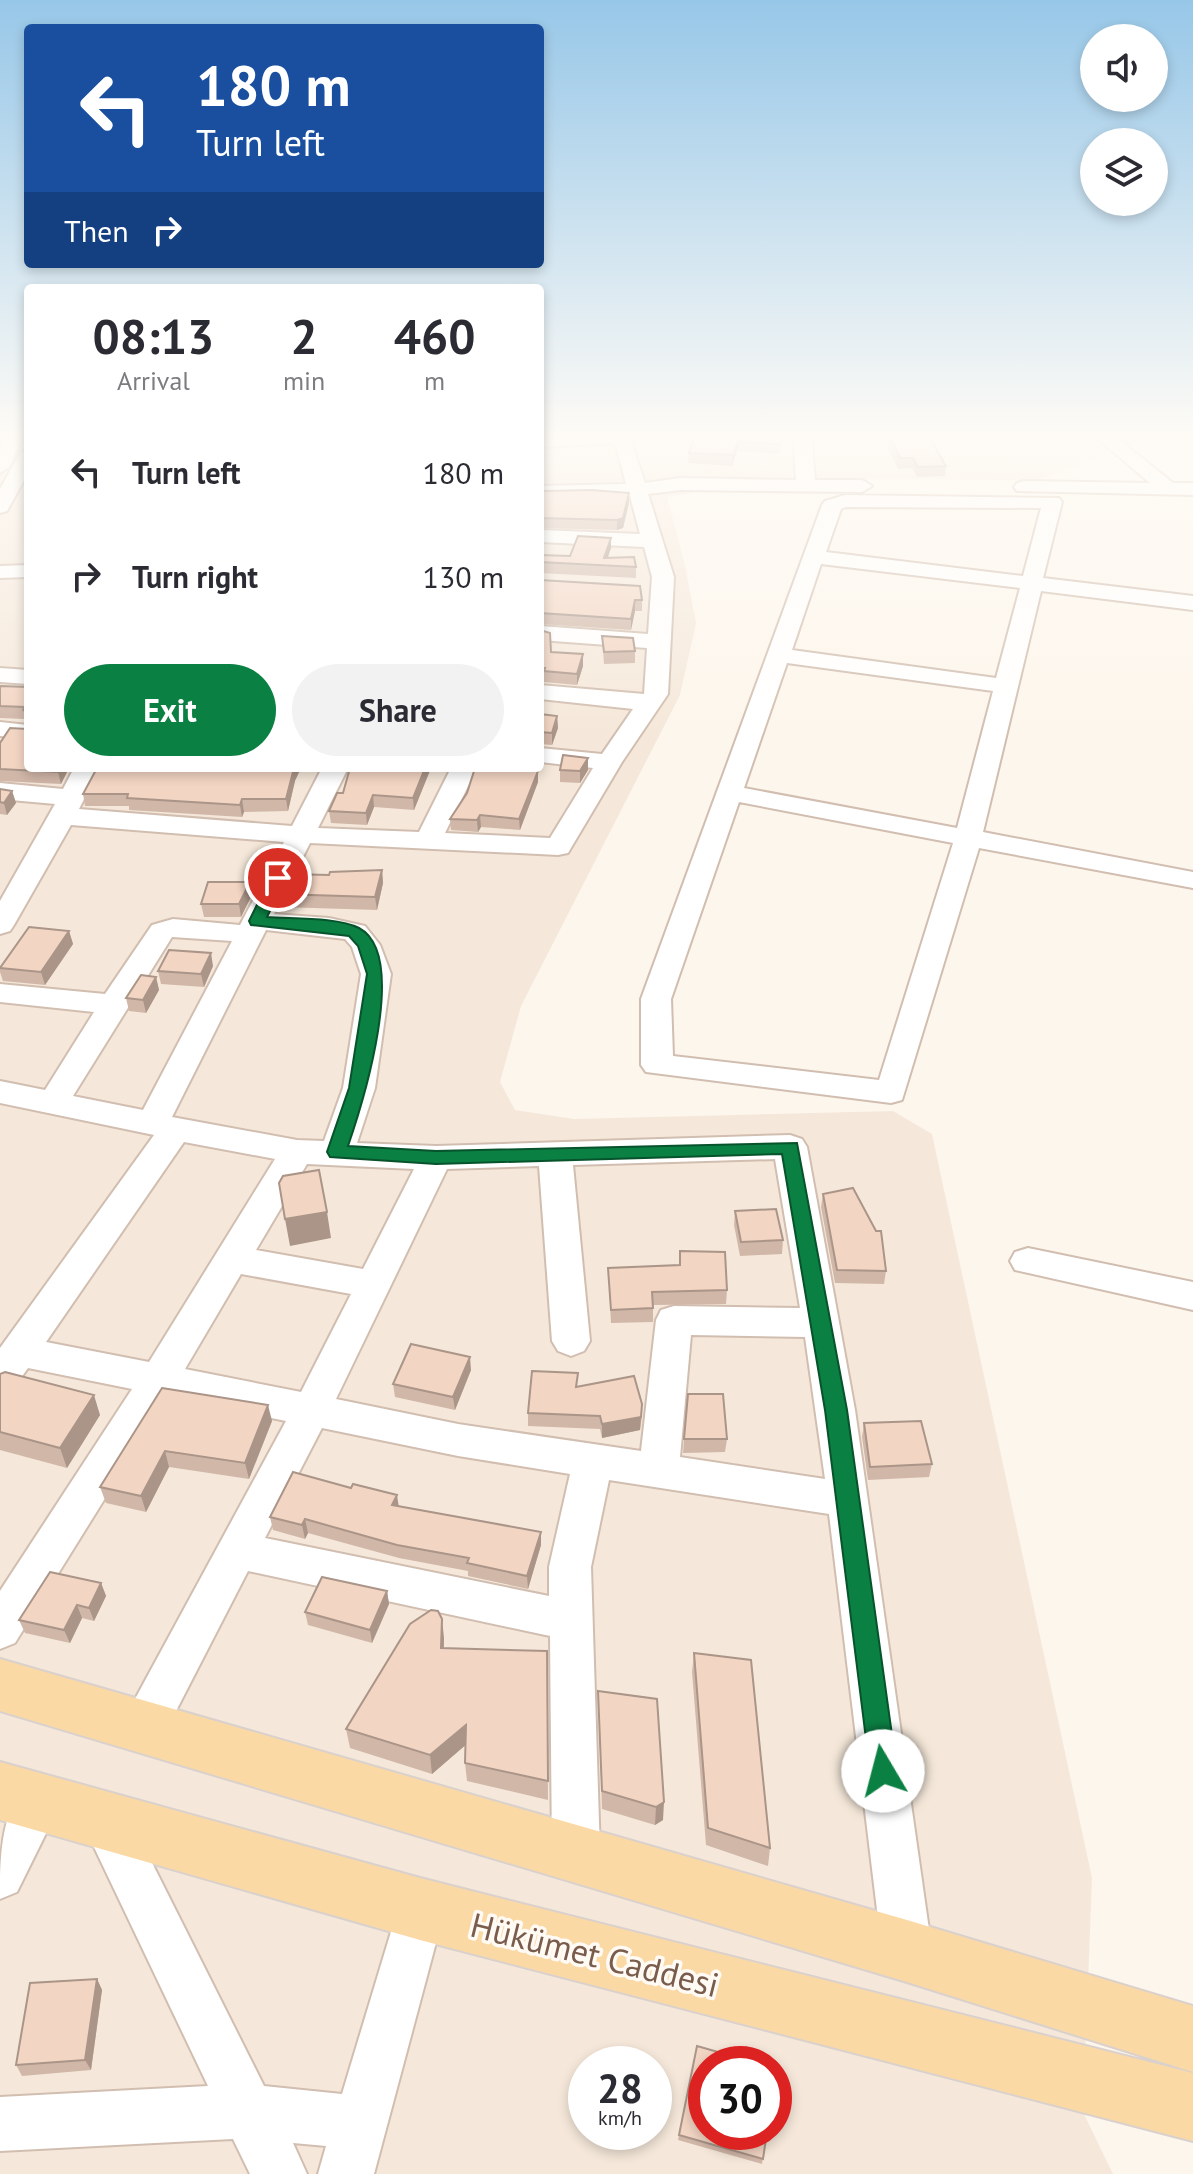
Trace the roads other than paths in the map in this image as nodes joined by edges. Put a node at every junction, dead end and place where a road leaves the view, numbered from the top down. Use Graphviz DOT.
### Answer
graph roads {
  1 [pos="650,534"];
  2 [pos="822,534"];
  3 [pos="1044,534"];
  4 [pos="544,536"];
  5 [pos="652,541"];
  6 [pos="814,557"];
  7 [pos="24,571"];
  8 [pos="0,572"];
  9 [pos="1031,585"];
  10 [pos="1193,603"];
  11 [pos="544,633"];
  12 [pos="660,642"];
  13 [pos="780,655"];
  14 [pos="0,675"];
  15 [pos="24,677"];
  16 [pos="1006,686"];
  17 [pos="544,692"];
  18 [pos="650,704"];
  19 [pos="0,729"];
  20 [pos="24,732"];
  21 [pos="544,755"];
  22 [pos="609,762"];
  23 [pos="85,772"];
  24 [pos="333,772"];
  25 [pos="462,772"];
  26 [pos="0,791"];
  27 [pos="731,793"];
  28 [pos="67,807"];
  29 [pos="299,835"];
  30 [pos="968,838"];
  31 [pos="428,840"];
  32 [pos="1193,880"];
  33 [pos="0,925"];
  34 [pos="254,928"];
  35 [pos="0,993"];
  36 [pos="114,1004"];
  37 [pos="4,1098"];
  38 [pos="53,1103"];
  39 [pos="164,1126"];
  40 [pos="297,1152"];
  41 [pos="337,1152"];
  42 [pos="555,1154"];
  43 [pos="436,1158"];
  44 [pos="232,1259"];
  45 [pos="1028,1261"];
  46 [pos="374,1285"];
  47 [pos="1193,1296"];
  48 [pos="821,1323"];
  49 [pos="571,1341"];
  50 [pos="10,1364"];
  51 [pos="159,1379"];
  52 [pos="312,1410"];
  53 [pos="593,1461"];
  54 [pos="659,1471"];
  55 [pos="848,1500"];
  56 [pos="238,1551"];
  57 [pos="569,1620"];
  58 [pos="0,1629"];
  59 [pos="0,1685"];
  60 [pos="144,1727"];
  61 [pos="18,1797"];
  62 [pos="106,1822"];
  63 [pos="576,1854"];
  64 [pos="0,1875"];
  65 [pos="420,1909"];
  66 [pos="907,1951"];
  67 [pos="1193,2039"];
  68 [pos="1193,2107"];
  69 [pos="247,2111"];
  70 [pos="360,2123"];
  71 [pos="0,2124"];
  72 [pos="279,2174"];
  73 [pos="346,2174"];
  1 -- 5 [label="street"];
  2 -- 6 [label="street"];
  3 -- 9 [label="street"];
  4 -- 5 [label="street"];
  5 -- 12 [label="street"];
  6 -- 9 [label="street"];
  6 -- 13 [label="street"];
  7 -- 8 [label="street"];
  9 -- 10 [label="street"];
  9 -- 16 [label="street"];
  11 -- 12 [label="street"];
  12 -- 18 [label="street"];
  13 -- 16 [label="street"];
  13 -- 27 [label="street"];
  14 -- 15 [label="street"];
  16 -- 30 [label="street"];
  17 -- 18 [label="street"];
  18 -- 22 [label="street"];
  19 -- 20 [label="street"];
  21 -- 22 [label="street"];
  22 -- 31 [label="street"];
  23 -- 28 [label="street"];
  24 -- 29 [label="street"];
  25 -- 31 [label="street"];
  26 -- 28 [label="street"];
  27 -- 30 [label="street"];
  27 -- 30 [label="street"];
  28 -- 29 [label="street"];
  28 -- 33 [label="street"];
  29 -- 31 [label="street"];
  29 -- 34 [label="street"];
  30 -- 32 [label="street"];
  34 -- 36 [label="street"];
  34 -- 39 [label="street"];
  34 -- 41 [label="street"];
  35 -- 36 [label="street"];
  36 -- 38 [label="street"];
  37 -- 38 [label="street"];
  38 -- 39 [label="street"];
  39 -- 40 [label="street"];
  39 -- 50 [label="street"];
  40 -- 41 [label="street"];
  40 -- 44 [label="street"];
  41 -- 43 [label="street"];
  42 -- 43 [label="street"];
  42 -- 48 [label="street"];
  42 -- 49 [label="street"];
  43 -- 46 [label="street"];
  44 -- 46 [label="street"];
  44 -- 51 [label="street"];
  45 -- 47 [label="street"];
  46 -- 52 [label="street"];
  48 -- 54 [label="street"];
  48 -- 55 [label="street"];
  50 -- 51 [label="street"];
  51 -- 52 [label="street"];
  51 -- 58 [label="street"];
  52 -- 53 [label="street"];
  52 -- 56 [label="street"];
  53 -- 54 [label="street"];
  53 -- 57 [label="street"];
  54 -- 55 [label="street"];
  55 -- 66 [label="street"];
  56 -- 57 [label="street"];
  56 -- 60 [label="street"];
  57 -- 63 [label="street"];
  59 -- 60 [label="main road"];
  60 -- 63 [label="main road"];
  61 -- 62 [label="main road, Hükümet Caddesi"];
  61 -- 64 [label="street"];
  62 -- 65 [label="main road, Hükümet Caddesi"];
  62 -- 69 [label="street"];
  63 -- 66 [label="main road"];
  65 -- 68 [label="main road, Hükümet Caddesi"];
  65 -- 70 [label="street"];
  66 -- 67 [label="main road"];
  69 -- 70 [label="street"];
  69 -- 71 [label="street"];
  69 -- 72 [label="street"];
  70 -- 73 [label="street"];
}
